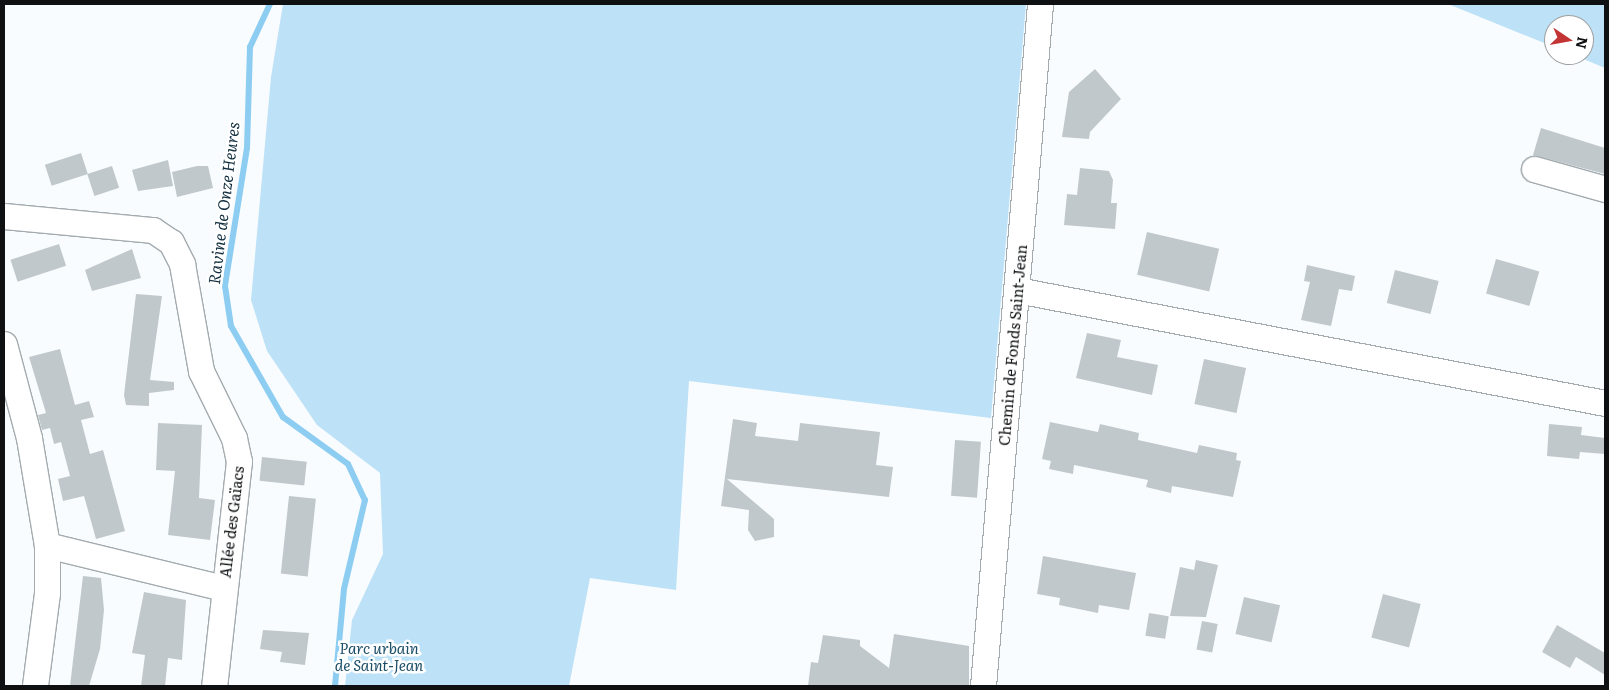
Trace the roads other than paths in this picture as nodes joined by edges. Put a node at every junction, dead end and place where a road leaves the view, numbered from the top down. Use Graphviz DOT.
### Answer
graph roads {
  1 [pos="1040,4"];
  2 [pos="1534,169"];
  3 [pos="1605,189"];
  4 [pos="4,216"];
  5 [pos="1017,290"];
  6 [pos="4,344"];
  7 [pos="1605,403"];
  8 [pos="47,545"];
  9 [pos="223,588"];
  10 [pos="35,686"];
  11 [pos="214,686"];
  12 [pos="983,686"];
  1 -- 5 [label="street, Chemin de Fonds Saint-Jean"];
  2 -- 3 [label="street"];
  4 -- 9 [label="street, Allée des Gaïacs"];
  5 -- 7 [label="street"];
  5 -- 12 [label="street, Chemin de Fonds Saint-Jean"];
  6 -- 8 [label="street"];
  8 -- 9 [label="street"];
  8 -- 10 [label="street"];
  9 -- 11 [label="street, Allée des Gaïacs"];
}
